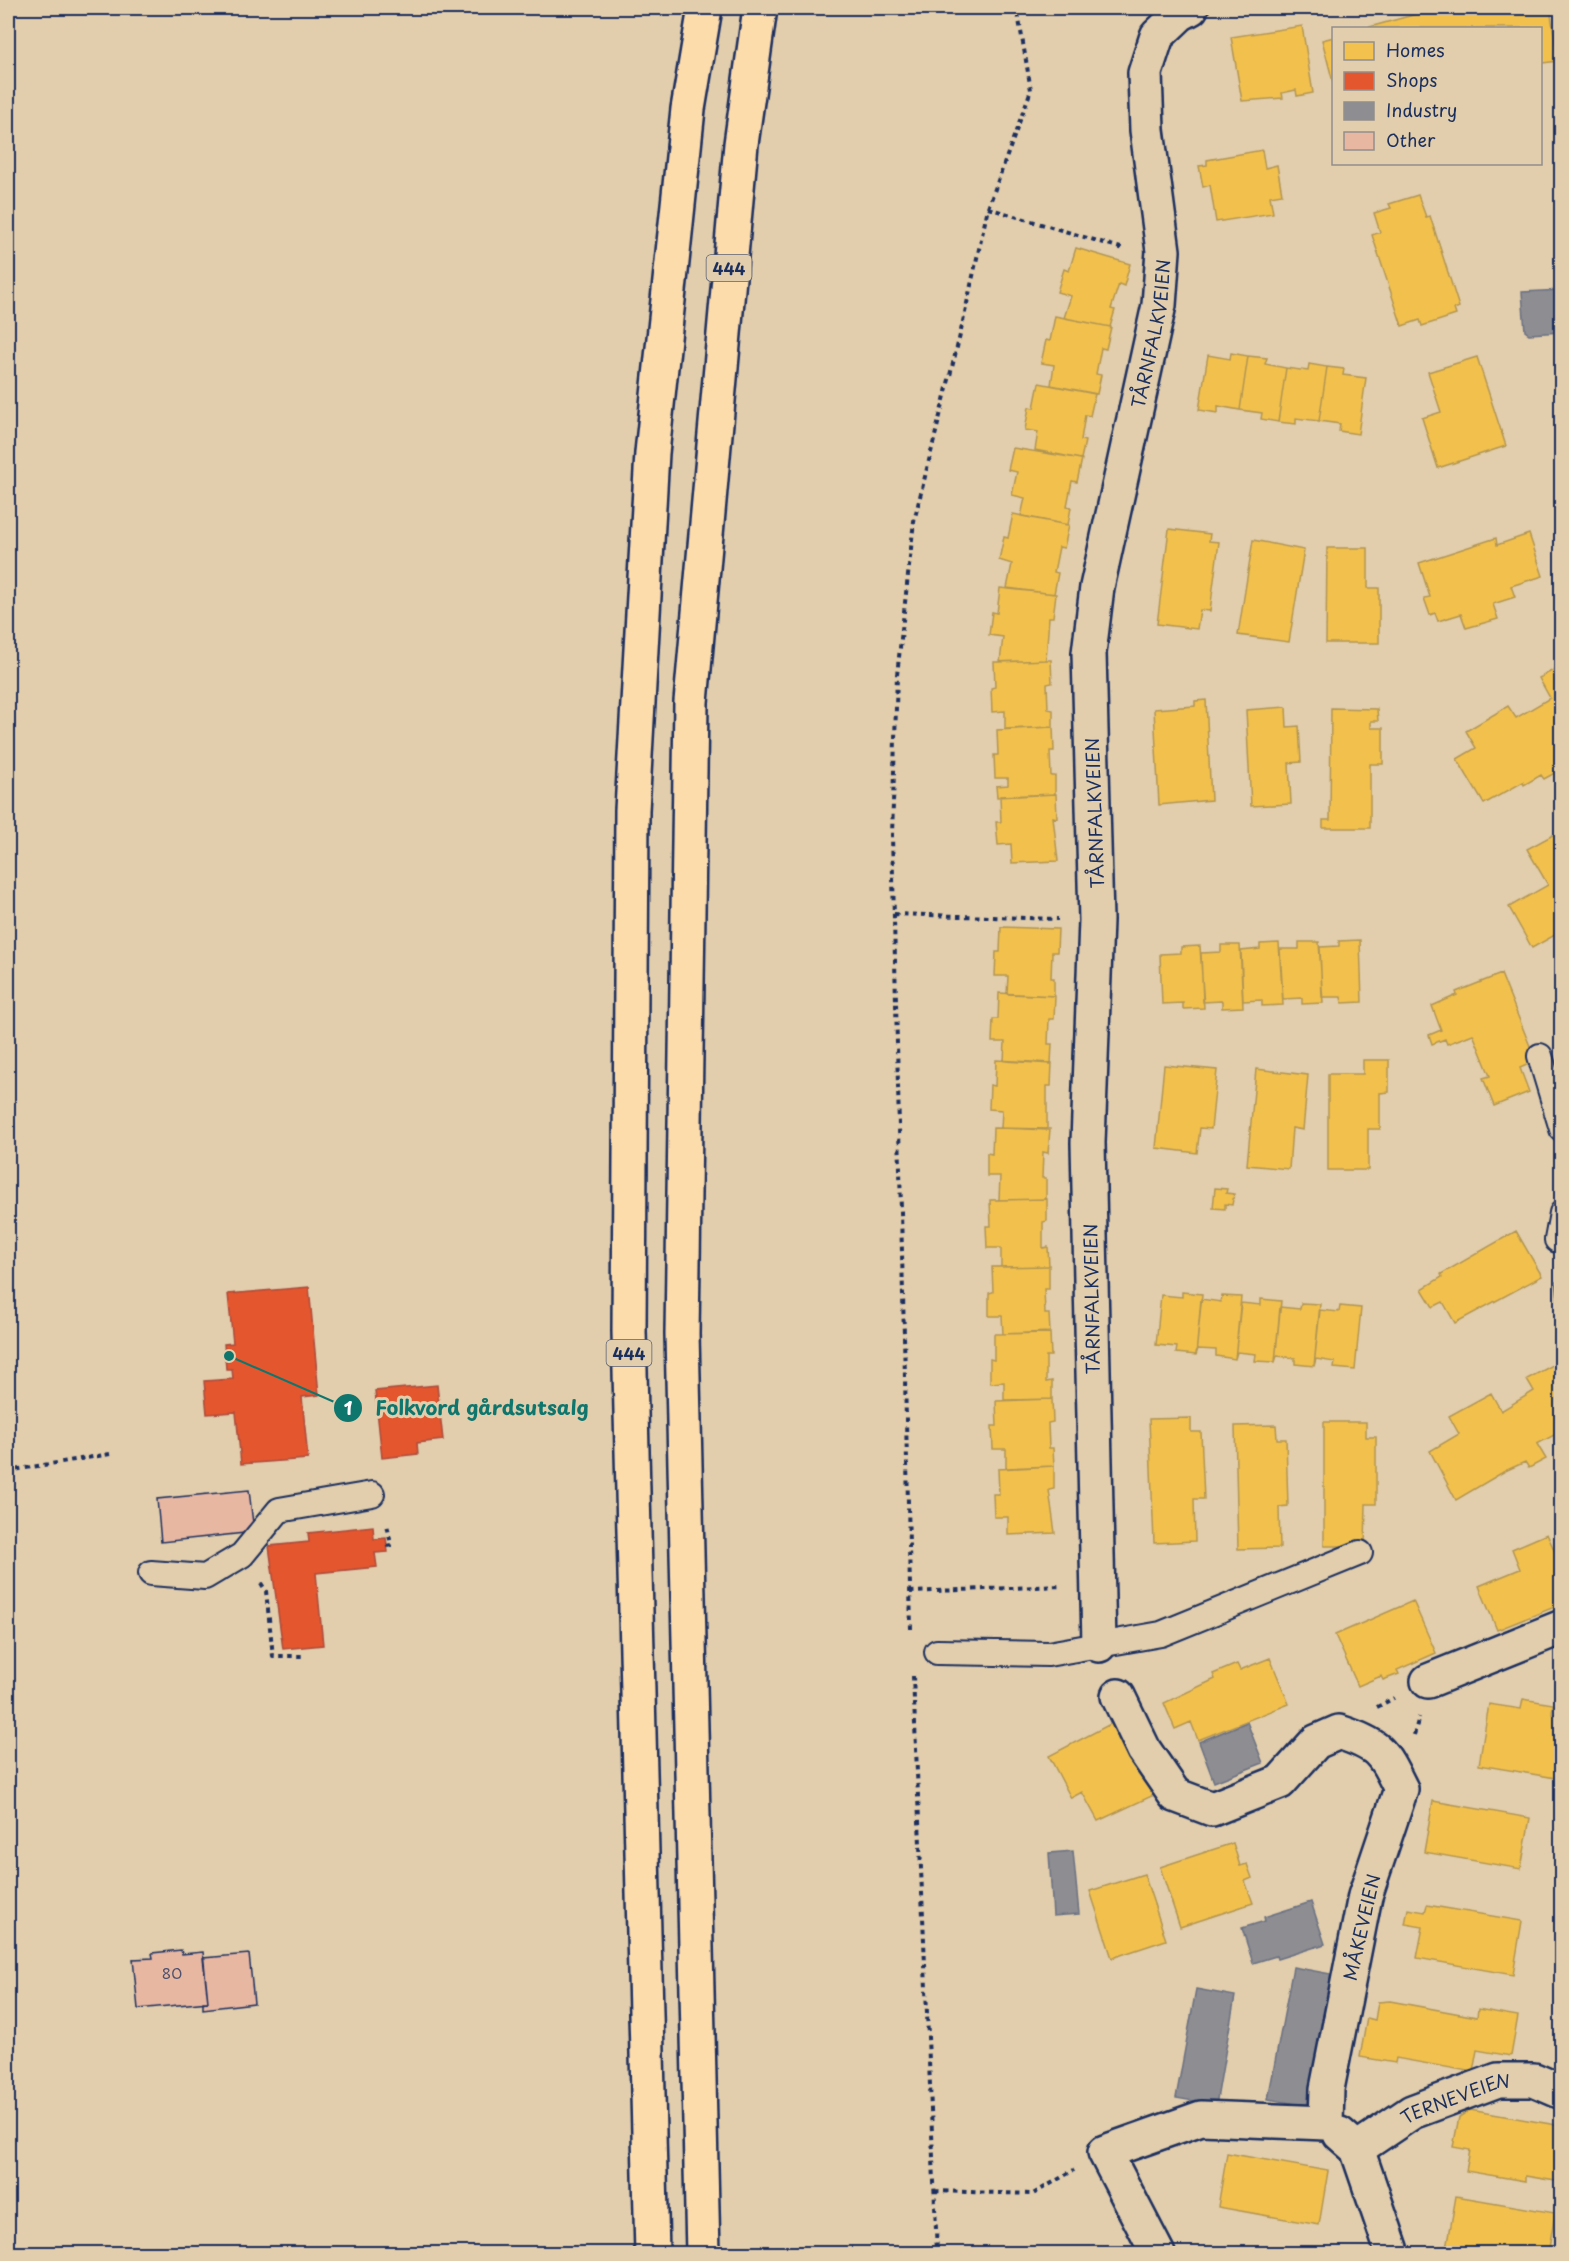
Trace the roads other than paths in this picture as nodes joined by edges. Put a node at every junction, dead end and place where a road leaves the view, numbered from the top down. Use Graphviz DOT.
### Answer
graph roads {
  1 [pos="705,8"];
  2 [pos="760,8"];
  3 [pos="1191,8"];
  4 [pos="1540,1056"];
  5 [pos="1562,1129"];
  6 [pos="1562,1213"];
  7 [pos="1557,1240"];
  8 [pos="372,1494"];
  9 [pos="1360,1553"];
  10 [pos="151,1573"];
  11 [pos="1562,1627"];
  12 [pos="1099,1645"];
  13 [pos="937,1652"];
  14 [pos="1428,1681"];
  15 [pos="1118,1696"];
  16 [pos="1562,2092"];
  17 [pos="1326,2123"];
  18 [pos="1357,2149"];
  19 [pos="652,2253"];
  20 [pos="704,2253"];
  21 [pos="1158,2253"];
  22 [pos="1393,2253"];
  1 -- 19 [label="highway, 444"];
  2 -- 20 [label="highway, 444"];
  3 -- 12 [label="street, TÅRNFALKVEIEN"];
  4 -- 5 [label="lane"];
  6 -- 7 [label="lane"];
  8 -- 10 [label="lane"];
  9 -- 12 [label="lane"];
  11 -- 14 [label="street"];
  12 -- 13 [label="lane"];
  15 -- 17 [label="street, MÅKEVEIEN"];
  16 -- 18 [label="street, TERNEVEIEN"];
  17 -- 18 [label="street"];
  17 -- 21 [label="street"];
  18 -- 22 [label="street"];
}
